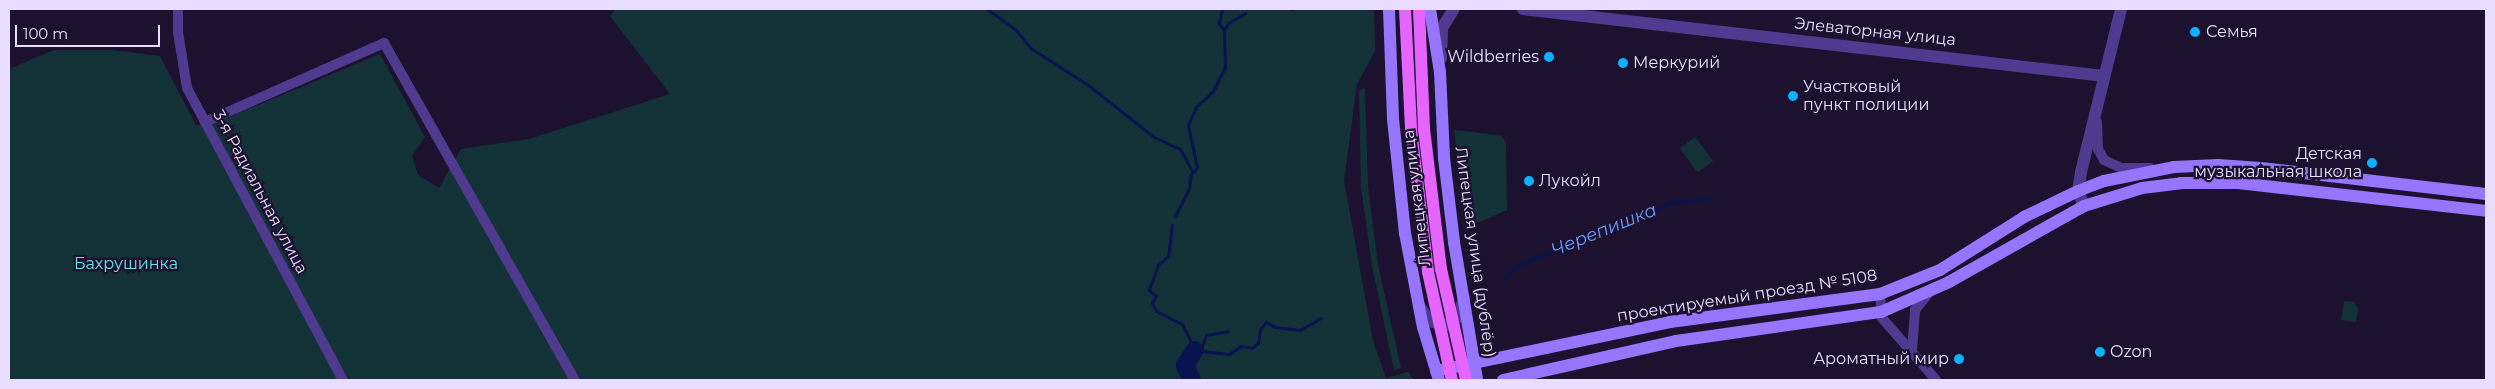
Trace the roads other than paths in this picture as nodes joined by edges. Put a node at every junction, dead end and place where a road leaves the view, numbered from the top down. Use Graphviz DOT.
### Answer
graph roads {
  1 [pos="178,9"];
  2 [pos="1389,9"];
  3 [pos="1405,9"];
  4 [pos="1419,9"];
  5 [pos="1430,9"];
  6 [pos="1443,9"];
  7 [pos="1454,9"];
  8 [pos="1523,9"];
  9 [pos="2120,9"];
  10 [pos="1442,28"];
  11 [pos="1440,72"];
  12 [pos="2104,76"];
  13 [pos="2097,106"];
  14 [pos="205,122"];
  15 [pos="2174,167"];
  16 [pos="2078,191"];
  17 [pos="2486,192"];
  18 [pos="2084,206"];
  19 [pos="2486,211"];
  20 [pos="1931,290"];
  21 [pos="1880,294"];
  22 [pos="1464,298"];
  23 [pos="1418,302"];
  24 [pos="1881,312"];
  25 [pos="1912,351"];
  26 [pos="1475,364"];
  27 [pos="1437,376"];
  28 [pos="343,380"];
  29 [pos="575,380"];
  30 [pos="1452,380"];
  31 [pos="1466,380"];
  32 [pos="1477,380"];
  33 [pos="1503,380"];
  34 [pos="1936,380"];
  1 -- 14 [label="street, 3-я Радиальная улица"];
  2 -- 23 [label="main road"];
  3 -- 30 [label="main road, Липецкая улица, bridge"];
  4 -- 31 [label="main road, Липецкая улица, bridge"];
  5 -- 11 [label="main road, Липецкая улица (дублёр)"];
  6 -- 10 [label="street"];
  7 -- 10 [label="street"];
  8 -- 12 [label="street, Элеваторная улица"];
  9 -- 12 [label="street"];
  10 -- 11 [label="street"];
  11 -- 22 [label="main road, Липецкая улица (дублёр)"];
  12 -- 13 [label="street"];
  13 -- 15 [label="street"];
  13 -- 16 [label="street"];
  14 -- 28 [label="street, 3-я Радиальная улица"];
  14 -- 29 [label="street"];
  15 -- 16 [label="main road, проектируемый проезд № 5108"];
  15 -- 17 [label="main road, проектируемый проезд № 5108"];
  16 -- 18 [label="street"];
  16 -- 21 [label="main road, проектируемый проезд № 5108"];
  18 -- 19 [label="main road, проектируемый проезд № 5108"];
  18 -- 20 [label="main road, проектируемый проезд № 5108"];
  20 -- 24 [label="main road, проектируемый проезд № 5108"];
  20 -- 25 [label="street"];
  21 -- 24 [label="street"];
  21 -- 26 [label="main road, проектируемый проезд № 5108"];
  22 -- 23 [label="street"];
  22 -- 26 [label="main road, Липецкая улица (дублёр)"];
  23 -- 27 [label="main road"];
  24 -- 25 [label="street"];
  24 -- 33 [label="main road, проектируемый проезд № 5108"];
  25 -- 34 [label="street"];
  26 -- 27 [label="main road, проектируемый проезд № 5108"];
  26 -- 32 [label="main road, Липецкая улица (дублёр)"];
}
